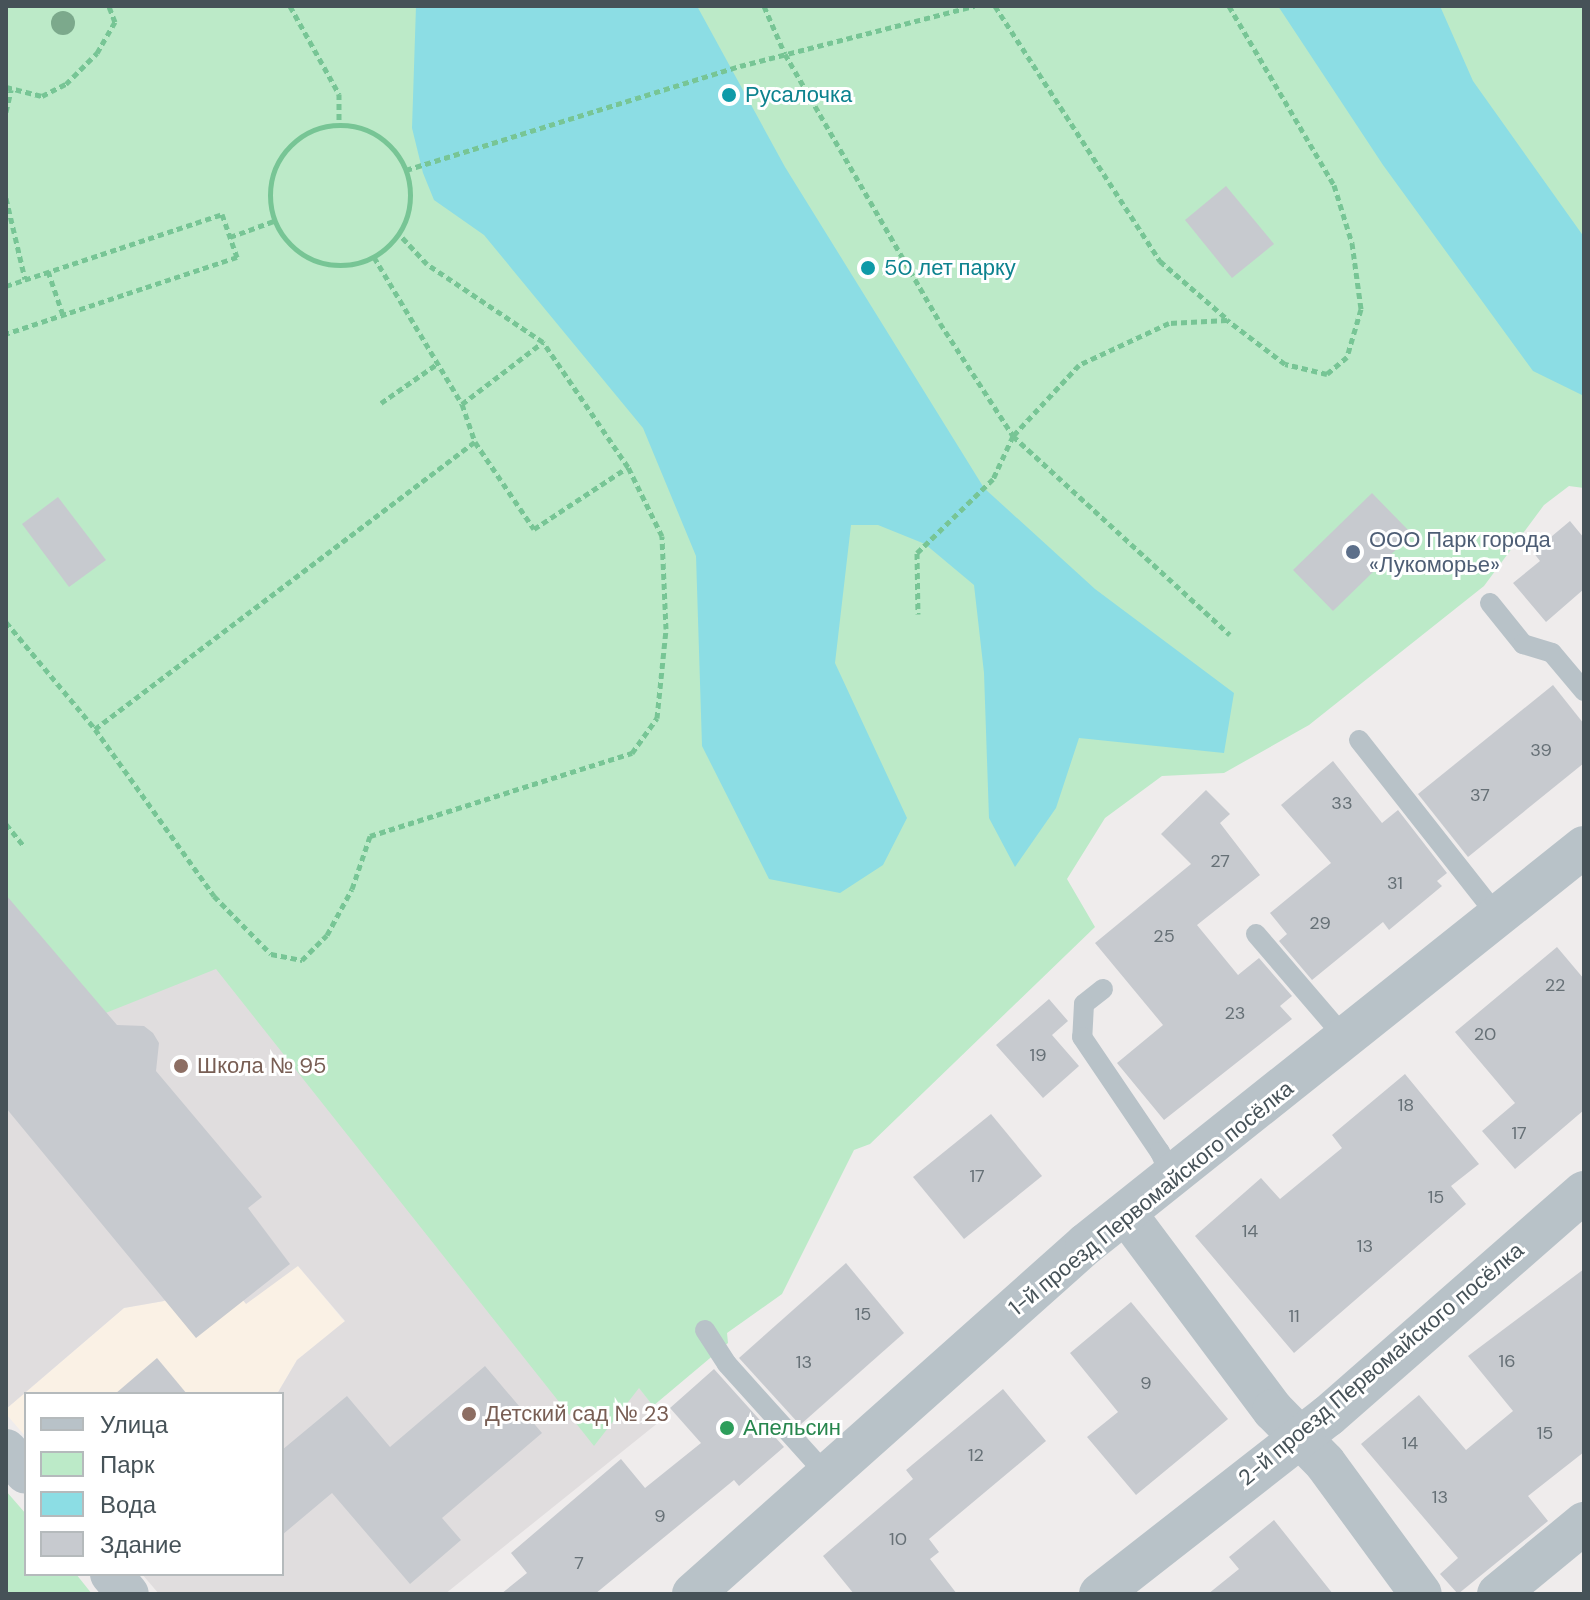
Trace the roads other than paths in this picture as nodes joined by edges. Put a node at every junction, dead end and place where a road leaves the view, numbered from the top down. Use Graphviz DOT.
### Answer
graph roads {
  1 [pos="1490,603"];
  2 [pos="1584,691"];
  3 [pos="1359,740"];
  4 [pos="1584,847"];
  5 [pos="1500,919"];
  6 [pos="1256,934"];
  7 [pos="1103,989"];
  8 [pos="1347,1040"];
  9 [pos="1172,1179"];
  10 [pos="1584,1192"];
  11 [pos="1127,1215"];
  12 [pos="705,1330"];
  13 [pos="1300,1437"];
  14 [pos="6,1450"];
  15 [pos="24,1471"];
  16 [pos="825,1473"];
  17 [pos="1584,1523"];
  18 [pos="113,1576"];
  19 [pos="128,1594"];
  20 [pos="693,1594"];
  21 [pos="1100,1594"];
  22 [pos="1421,1594"];
  23 [pos="1498,1594"];
  1 -- 2 [label="lane"];
  3 -- 5 [label="lane"];
  4 -- 5 [label="street, 1-й проезд Первомайского посёлка"];
  5 -- 8 [label="street, 1-й проезд Первомайского посёлка"];
  6 -- 8 [label="lane"];
  7 -- 9 [label="lane"];
  8 -- 9 [label="street, 1-й проезд Первомайского посёлка"];
  9 -- 11 [label="street, 1-й проезд Первомайского посёлка"];
  10 -- 13 [label="street, 2-й проезд Первомайского посёлка"];
  11 -- 13 [label="street"];
  11 -- 16 [label="street, 1-й проезд Первомайского посёлка"];
  12 -- 16 [label="lane"];
  13 -- 21 [label="street, 2-й проезд Первомайского посёлка"];
  13 -- 22 [label="street"];
  14 -- 15 [label="street"];
  16 -- 20 [label="street, 1-й проезд Первомайского посёлка"];
  17 -- 23 [label="street"];
  18 -- 19 [label="street"];
}
